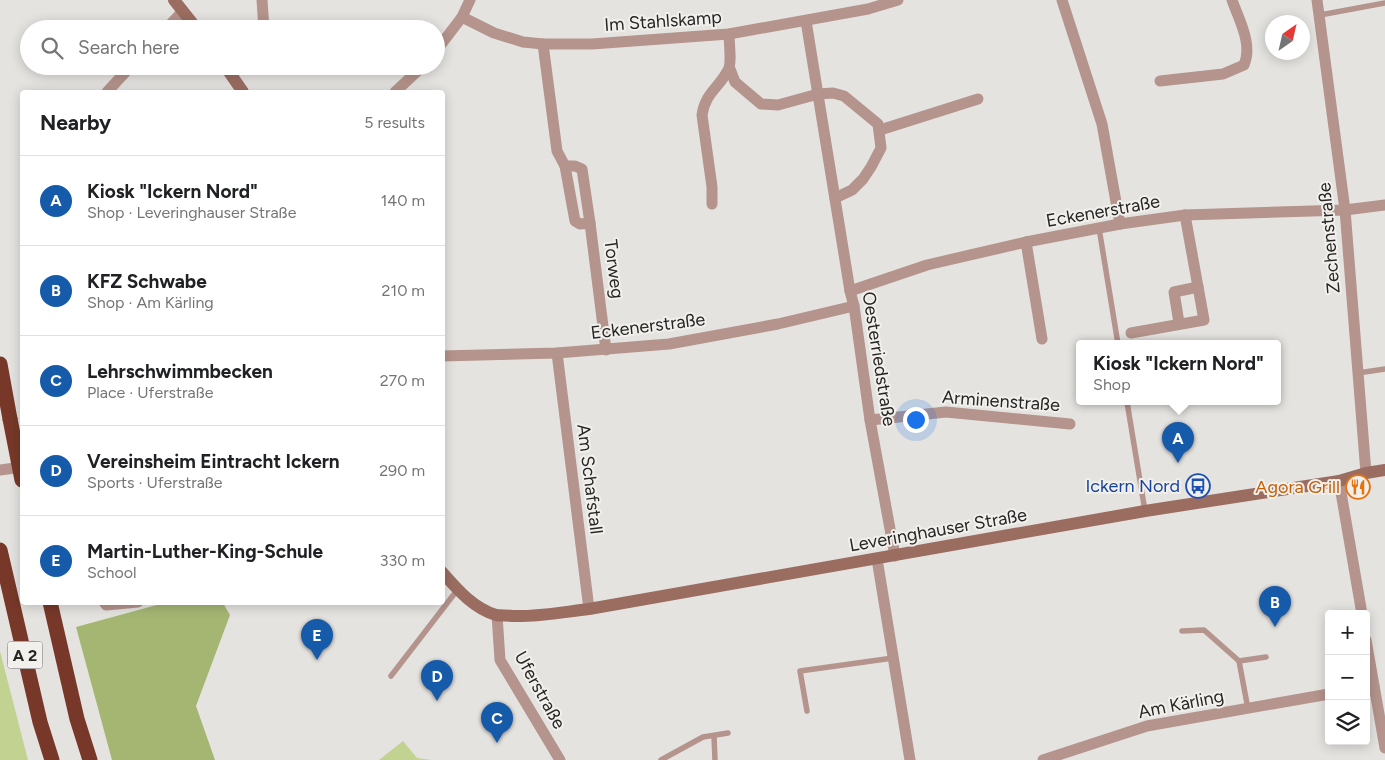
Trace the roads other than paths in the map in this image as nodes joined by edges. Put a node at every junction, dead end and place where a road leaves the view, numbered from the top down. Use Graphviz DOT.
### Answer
graph roads {
  1 [pos="174,0"];
  2 [pos="262,0"];
  3 [pos="470,0"];
  4 [pos="898,0"];
  5 [pos="1062,0"];
  6 [pos="1232,0"];
  7 [pos="1317,0"];
  8 [pos="1385,4"];
  9 [pos="184,10"];
  10 [pos="1320,15"];
  11 [pos="462,17"];
  12 [pos="175,20"];
  13 [pos="191,20"];
  14 [pos="263,20"];
  15 [pos="806,21"];
  16 [pos="730,34"];
  17 [pos="445,39"];
  18 [pos="543,44"];
  19 [pos="730,69"];
  20 [pos="123,75"];
  21 [pos="231,75"];
  22 [pos="413,75"];
  23 [pos="1160,81"];
  24 [pos="109,90"];
  25 [pos="242,90"];
  26 [pos="397,90"];
  27 [pos="818,94"];
  28 [pos="978,99"];
  29 [pos="880,130"];
  30 [pos="565,166"];
  31 [pos="836,198"];
  32 [pos="712,204"];
  33 [pos="1385,205"];
  34 [pos="1345,210"];
  35 [pos="1185,215"];
  36 [pos="590,223"];
  37 [pos="1120,224"];
  38 [pos="1099,228"];
  39 [pos="1026,242"];
  40 [pos="1198,287"];
  41 [pos="850,291"];
  42 [pos="854,306"];
  43 [pos="1179,324"];
  44 [pos="1131,333"];
  45 [pos="1042,339"];
  46 [pos="1117,340"];
  47 [pos="606,350"];
  48 [pos="557,353"];
  49 [pos="445,356"];
  50 [pos="0,364"];
  51 [pos="1385,369"];
  52 [pos="1358,373"];
  53 [pos="1127,405"];
  54 [pos="870,420"];
  55 [pos="1070,424"];
  56 [pos="20,467"];
  57 [pos="0,470"];
  58 [pos="20,470"];
  59 [pos="1385,470"];
  60 [pos="1366,473"];
  61 [pos="1339,481"];
  62 [pos="1145,511"];
  63 [pos="0,550"];
  64 [pos="895,556"];
  65 [pos="877,559"];
  66 [pos="445,575"];
  67 [pos="458,589"];
  68 [pos="51,605"];
  69 [pos="589,609"];
  70 [pos="1361,610"];
  71 [pos="496,615"];
  72 [pos="1182,631"];
  73 [pos="1368,655"];
  74 [pos="1266,657"];
  75 [pos="893,658"];
  76 [pos="1239,661"];
  77 [pos="392,676"];
  78 [pos="1325,695"];
  79 [pos="1376,703"];
  80 [pos="1248,709"];
  81 [pos="807,711"];
  82 [pos="728,733"];
  83 [pos="714,736"];
  84 [pos="1385,748"];
  85 [pos="52,760"];
  86 [pos="90,760"];
  87 [pos="560,760"];
  88 [pos="661,760"];
  89 [pos="715,760"];
  90 [pos="910,760"];
  91 [pos="1043,760"];
  1 -- 9 [label="main road"];
  2 -- 14 [label="street"];
  3 -- 11 [label="street"];
  4 -- 15 [label="street, Im Stahlskamp"];
  5 -- 37 [label="street"];
  6 -- 23 [label="street"];
  7 -- 10 [label="street, Zechenstraße"];
  8 -- 10 [label="lane"];
  9 -- 12 [label="street"];
  9 -- 13 [label="main road"];
  10 -- 34 [label="street, Zechenstraße"];
  11 -- 17 [label="street"];
  11 -- 18 [label="street, Im Stahlskamp"];
  15 -- 16 [label="street, Im Stahlskamp"];
  15 -- 27 [label="street, Oesterriedstraße"];
  16 -- 18 [label="street, Im Stahlskamp"];
  16 -- 19 [label="street"];
  18 -- 30 [label="street, Torweg"];
  19 -- 27 [label="street"];
  19 -- 32 [label="street"];
  20 -- 24 [label="street"];
  21 -- 25 [label="main road"];
  22 -- 26 [label="street"];
  27 -- 29 [label="street"];
  27 -- 31 [label="street, Oesterriedstraße"];
  28 -- 29 [label="street"];
  29 -- 31 [label="street"];
  30 -- 36 [label="street, Torweg"];
  30 -- 36 [label="street, Torweg"];
  31 -- 41 [label="street, Oesterriedstraße"];
  33 -- 34 [label="street, Eckenerstraße"];
  34 -- 35 [label="street, Eckenerstraße"];
  34 -- 52 [label="street, Zechenstraße"];
  35 -- 37 [label="street, Eckenerstraße"];
  35 -- 40 [label="street, Eckenerstraße"];
  36 -- 47 [label="street, Torweg"];
  37 -- 38 [label="street, Eckenerstraße"];
  38 -- 39 [label="street, Eckenerstraße"];
  38 -- 46 [label="lane"];
  39 -- 41 [label="street, Eckenerstraße"];
  39 -- 45 [label="street, Eckenerstraße"];
  40 -- 43 [label="street"];
  40 -- 43 [label="street, Eckenerstraße"];
  41 -- 42 [label="street, Oesterriedstraße"];
  42 -- 47 [label="street, Eckenerstraße"];
  42 -- 54 [label="street, Oesterriedstraße"];
  43 -- 44 [label="street, Eckenerstraße"];
  47 -- 48 [label="street, Eckenerstraße"];
  48 -- 49 [label="street, Eckenerstraße"];
  48 -- 69 [label="street, Am Schafstall"];
  50 -- 58 [label="highway, bridge"];
  51 -- 52 [label="lane"];
  52 -- 60 [label="street, Zechenstraße"];
  53 -- 62 [label="lane"];
  54 -- 55 [label="street, Arminenstraße"];
  54 -- 64 [label="street, Oesterriedstraße"];
  56 -- 57 [label="street"];
  59 -- 60 [label="main road, Leveringhauser Straße"];
  60 -- 61 [label="main road, Leveringhauser Straße"];
  61 -- 62 [label="main road, Leveringhauser Straße"];
  61 -- 70 [label="street"];
  62 -- 64 [label="main road, Leveringhauser Straße"];
  63 -- 85 [label="highway, A 2"];
  64 -- 65 [label="main road, Leveringhauser Straße"];
  65 -- 69 [label="main road, Leveringhauser Straße"];
  65 -- 75 [label="street"];
  66 -- 67 [label="main road"];
  67 -- 71 [label="main road"];
  67 -- 77 [label="lane"];
  68 -- 86 [label="highway, A 2"];
  69 -- 71 [label="main road, Leveringhauser Straße"];
  71 -- 87 [label="street, Uferstraße"];
  72 -- 76 [label="lane"];
  73 -- 79 [label="street"];
  74 -- 76 [label="lane"];
  75 -- 81 [label="lane"];
  75 -- 90 [label="street"];
  76 -- 80 [label="lane"];
  78 -- 80 [label="street, Am Kärling"];
  79 -- 84 [label="street"];
  80 -- 91 [label="street, Am Kärling"];
  82 -- 83 [label="lane"];
  83 -- 88 [label="lane"];
  83 -- 89 [label="lane"];
}
